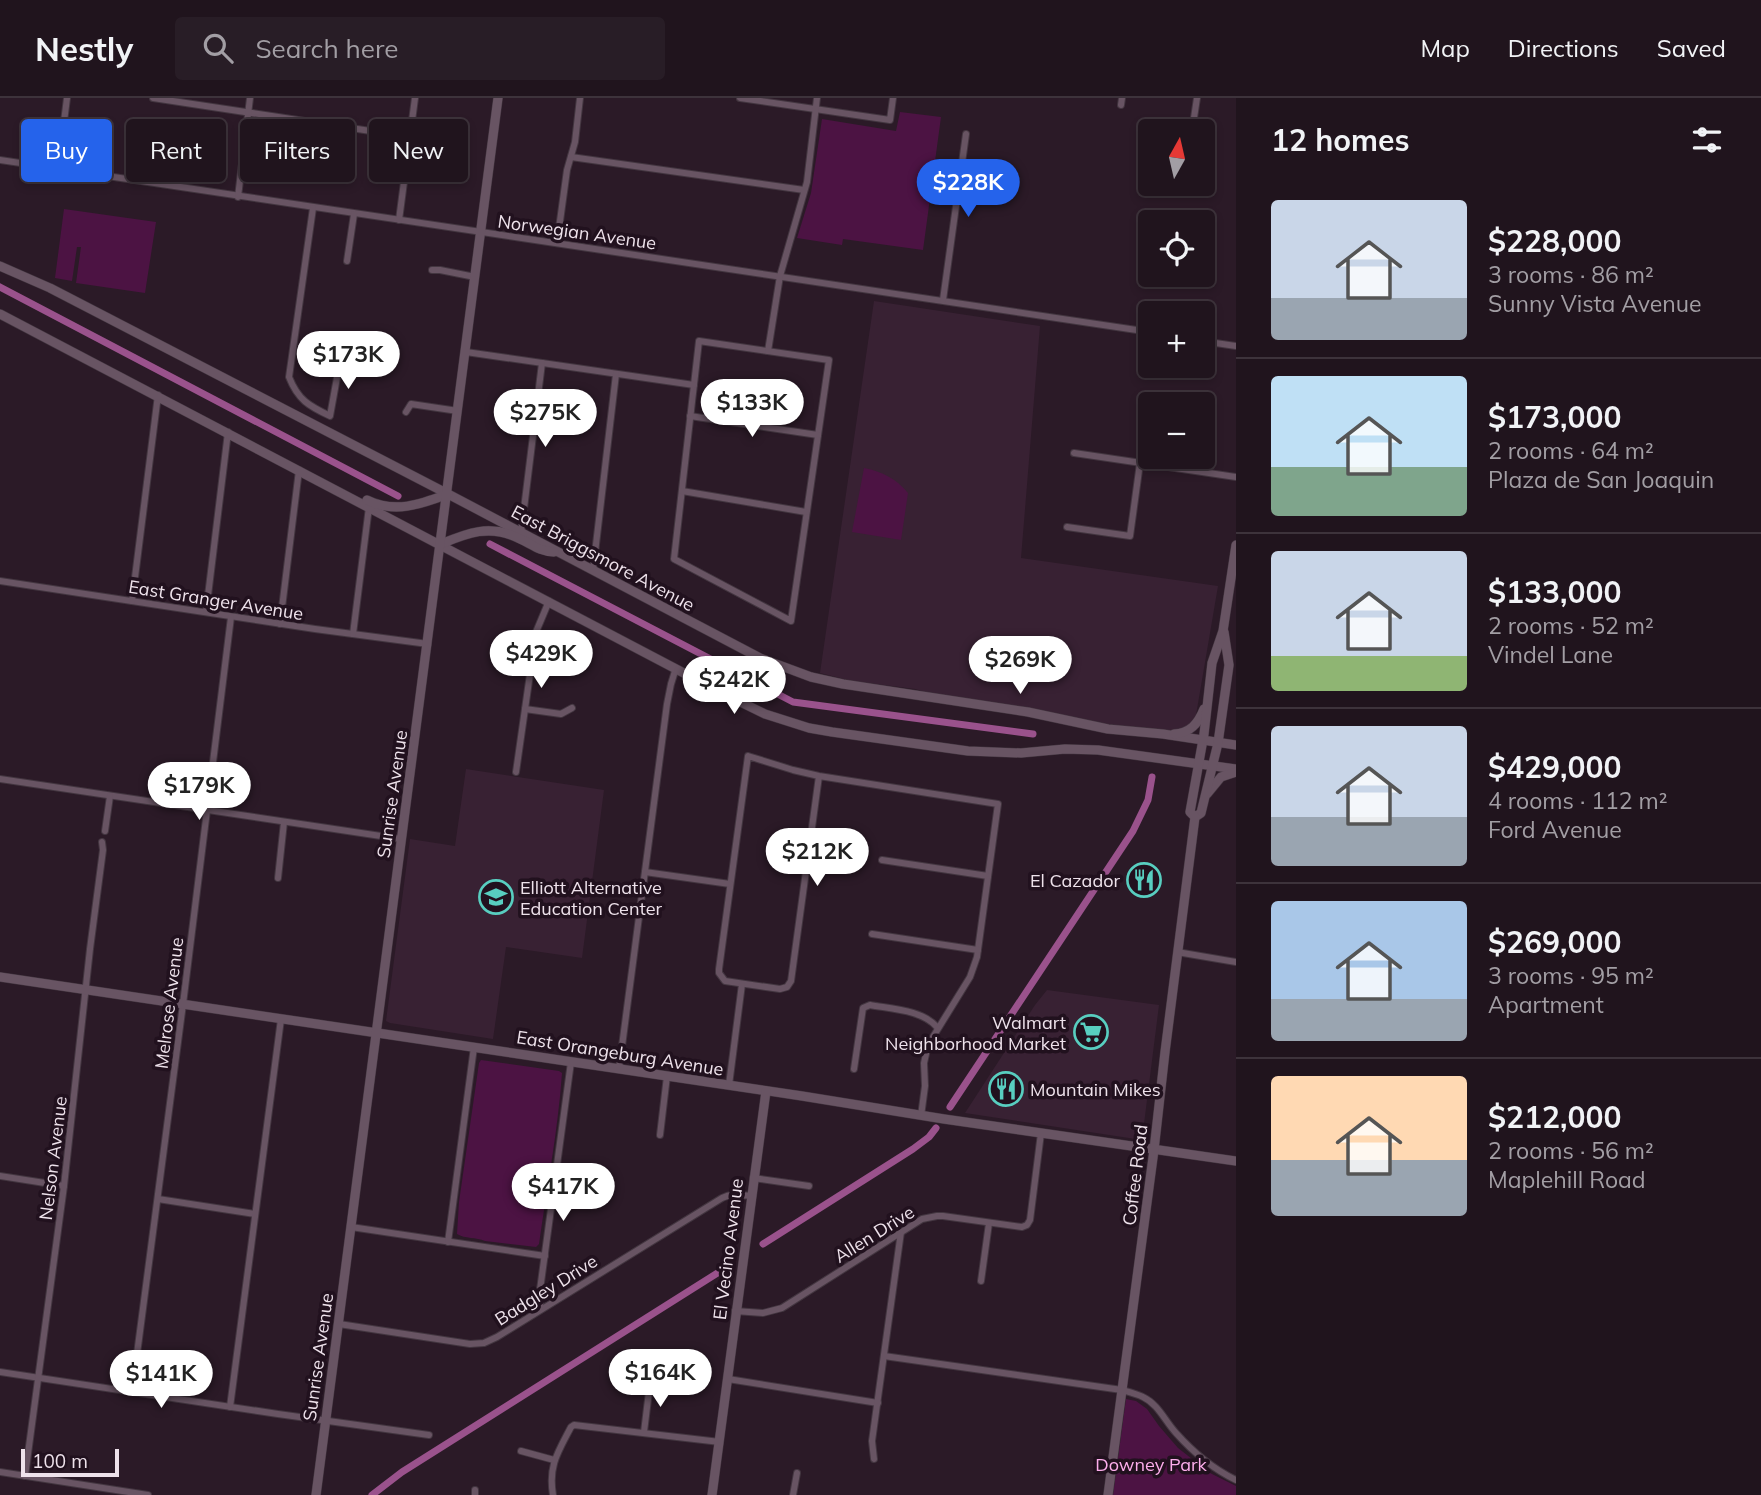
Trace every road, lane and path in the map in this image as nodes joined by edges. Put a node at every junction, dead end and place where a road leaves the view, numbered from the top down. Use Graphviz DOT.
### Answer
graph roads {
  1 [pos="67,98"];
  2 [pos="153,98"];
  3 [pos="250,98"];
  4 [pos="415,98"];
  5 [pos="498,98"];
  6 [pos="580,98"];
  7 [pos="740,98"];
  8 [pos="817,98"];
  9 [pos="893,98"];
  10 [pos="1198,98"];
  11 [pos="816,109"];
  12 [pos="248,113"];
  13 [pos="64,119"];
  14 [pos="412,119"];
  15 [pos="1194,119"];
  16 [pos="369,131"];
  17 [pos="966,134"];
  18 [pos="571,157"];
  19 [pos="0,160"];
  20 [pos="21,163"];
  21 [pos="112,177"];
  22 [pos="404,182"];
  23 [pos="804,190"];
  24 [pos="237,197"];
  25 [pos="313,208"];
  26 [pos="354,214"];
  27 [pos="399,220"];
  28 [pos="481,232"];
  29 [pos="557,243"];
  30 [pos="347,261"];
  31 [pos="0,266"];
  32 [pos="432,270"];
  33 [pos="780,276"];
  34 [pos="475,277"];
  35 [pos="943,300"];
  36 [pos="0,314"];
  37 [pos="1138,330"];
  38 [pos="1215,343"];
  39 [pos="1236,346"];
  40 [pos="768,351"];
  41 [pos="466,352"];
  42 [pos="340,360"];
  43 [pos="542,363"];
  44 [pos="616,374"];
  45 [pos="694,385"];
  46 [pos="158,395"];
  47 [pos="458,411"];
  48 [pos="406,412"];
  49 [pos="690,416"];
  50 [pos="228,432"];
  51 [pos="818,435"];
  52 [pos="1074,453"];
  53 [pos="1138,463"];
  54 [pos="1139,469"];
  55 [pos="1181,469"];
  56 [pos="299,470"];
  57 [pos="1236,477"];
  58 [pos="336,489"];
  59 [pos="682,491"];
  60 [pos="448,494"];
  61 [pos="369,507"];
  62 [pos="806,512"];
  63 [pos="1067,527"];
  64 [pos="521,533"];
  65 [pos="441,544"];
  66 [pos="1236,545"];
  67 [pos="559,553"];
  68 [pos="593,570"];
  69 [pos="0,580"];
  70 [pos="132,601"];
  71 [pos="549,601"];
  72 [pos="206,612"];
  73 [pos="231,617"];
  74 [pos="280,624"];
  75 [pos="1223,631"];
  76 [pos="353,634"];
  77 [pos="428,644"];
  78 [pos="676,668"];
  79 [pos="1208,701"];
  80 [pos="572,708"];
  81 [pos="525,709"];
  82 [pos="1163,734"];
  83 [pos="1202,740"];
  84 [pos="1217,743"];
  85 [pos="1236,745"];
  86 [pos="1199,763"];
  87 [pos="1213,765"];
  88 [pos="1236,771"];
  89 [pos="516,772"];
  90 [pos="819,776"];
  91 [pos="0,779"];
  92 [pos="1205,795"];
  93 [pos="110,796"];
  94 [pos="207,810"];
  95 [pos="1195,817"];
  96 [pos="284,822"];
  97 [pos="105,831"];
  98 [pos="401,839"];
  99 [pos="103,842"];
  100 [pos="881,860"];
  101 [pos="645,872"];
  102 [pos="988,876"];
  103 [pos="278,878"];
  104 [pos="730,884"];
  105 [pos="872,934"];
  106 [pos="978,950"];
  107 [pos="1177,952"];
  108 [pos="1236,962"];
  109 [pos="0,977"];
  110 [pos="743,984"];
  111 [pos="86,990"];
  112 [pos="183,1004"];
  113 [pos="281,1019"];
  114 [pos="937,1027"];
  115 [pos="377,1033"];
  116 [pos="474,1047"];
  117 [pos="571,1062"];
  118 [pos="619,1069"];
  119 [pos="854,1069"];
  120 [pos="667,1076"];
  121 [pos="729,1085"];
  122 [pos="766,1091"];
  123 [pos="921,1116"];
  124 [pos="1041,1133"];
  125 [pos="660,1135"];
  126 [pos="1154,1150"];
  127 [pos="1236,1161"];
  128 [pos="0,1176"];
  129 [pos="753,1178"];
  130 [pos="64,1186"];
  131 [pos="809,1186"];
  132 [pos="751,1196"];
  133 [pos="158,1199"];
  134 [pos="256,1214"];
  135 [pos="989,1223"];
  136 [pos="351,1227"];
  137 [pos="901,1233"];
  138 [pos="448,1242"];
  139 [pos="545,1256"];
  140 [pos="981,1281"];
  141 [pos="541,1309"];
  142 [pos="736,1311"];
  143 [pos="339,1324"];
  144 [pos="884,1356"];
  145 [pos="0,1372"];
  146 [pos="39,1378"];
  147 [pos="728,1379"];
  148 [pos="650,1383"];
  149 [pos="1122,1390"];
  150 [pos="132,1392"];
  151 [pos="878,1403"];
  152 [pos="230,1407"];
  153 [pos="326,1420"];
  154 [pos="644,1432"];
  155 [pos="429,1435"];
  156 [pos="720,1442"];
  157 [pos="521,1451"];
  158 [pos="874,1459"];
  159 [pos="554,1460"];
  160 [pos="0,1472"];
  161 [pos="797,1473"];
  162 [pos="25,1476"];
  163 [pos="1236,1480"];
  164 [pos="129,1494"];
  165 [pos="148,1495"];
  166 [pos="316,1495"];
  167 [pos="553,1495"];
  168 [pos="712,1495"];
  169 [pos="793,1495"];
  170 [pos="1108,1495"];
  1 -- 13 [label="street"];
  2 -- 12 [label="street"];
  3 -- 12 [label="street"];
  4 -- 14 [label="street"];
  5 -- 28 [label="main road, Sunrise Avenue"];
  6 -- 18 [label="street"];
  7 -- 11 [label="street"];
  8 -- 11 [label="street"];
  9 -- 11 [label="street"];
  10 -- 15 [label="street"];
  11 -- 23 [label="street"];
  12 -- 16 [label="street"];
  12 -- 24 [label="street"];
  17 -- 35 [label="street"];
  18 -- 23 [label="street"];
  18 -- 29 [label="street"];
  19 -- 20 [label="street, Norwegian Avenue"];
  21 -- 24 [label="street, Norwegian Avenue"];
  22 -- 27 [label="street"];
  23 -- 33 [label="street"];
  24 -- 25 [label="street, Norwegian Avenue"];
  25 -- 26 [label="street, Norwegian Avenue"];
  25 -- 42 [label="street"];
  26 -- 27 [label="street, Norwegian Avenue"];
  26 -- 30 [label="street"];
  27 -- 28 [label="street, Norwegian Avenue"];
  28 -- 29 [label="street, Norwegian Avenue"];
  28 -- 34 [label="main road, Sunrise Avenue"];
  29 -- 33 [label="street, Norwegian Avenue"];
  31 -- 60 [label="main road, East Briggsmore Avenue"];
  32 -- 34 [label="street"];
  33 -- 35 [label="street, Norwegian Avenue"];
  33 -- 40 [label="street"];
  34 -- 41 [label="main road, Sunrise Avenue"];
  35 -- 37 [label="street, Norwegian Avenue"];
  36 -- 46 [label="main road"];
  38 -- 39 [label="street"];
  40 -- 45 [label="street"];
  40 -- 51 [label="street"];
  41 -- 43 [label="street"];
  41 -- 47 [label="main road, Sunrise Avenue"];
  43 -- 44 [label="street"];
  43 -- 64 [label="street"];
  44 -- 45 [label="street"];
  44 -- 68 [label="street"];
  45 -- 49 [label="street"];
  46 -- 50 [label="main road"];
  46 -- 70 [label="street"];
  47 -- 48 [label="street"];
  47 -- 60 [label="main road, Sunrise Avenue"];
  49 -- 51 [label="street"];
  49 -- 59 [label="street"];
  50 -- 56 [label="main road"];
  50 -- 72 [label="street"];
  51 -- 62 [label="street"];
  52 -- 53 [label="street"];
  54 -- 63 [label="street"];
  55 -- 57 [label="street"];
  56 -- 58 [label="main road"];
  56 -- 74 [label="street"];
  58 -- 60 [label="main road"];
  58 -- 61 [label="main road"];
  59 -- 62 [label="street"];
  59 -- 62 [label="street"];
  60 -- 64 [label="main road, East Briggsmore Avenue"];
  60 -- 65 [label="main road, Sunrise Avenue"];
  61 -- 65 [label="main road"];
  61 -- 76 [label="street"];
  64 -- 67 [label="main road, East Briggsmore Avenue"];
  65 -- 67 [label="main road"];
  65 -- 71 [label="main road"];
  65 -- 77 [label="main road, Sunrise Avenue"];
  66 -- 75 [label="main road, Coffee Road"];
  67 -- 68 [label="main road, East Briggsmore Avenue"];
  68 -- 82 [label="main road, East Briggsmore Avenue"];
  69 -- 70 [label="street, East Granger Avenue"];
  70 -- 72 [label="street, East Granger Avenue"];
  71 -- 78 [label="main road"];
  71 -- 81 [label="street"];
  72 -- 73 [label="street, East Granger Avenue"];
  73 -- 74 [label="street, East Granger Avenue"];
  73 -- 94 [label="street, Melrose Avenue"];
  74 -- 76 [label="street, East Granger Avenue"];
  75 -- 79 [label="main road, Coffee Road"];
  75 -- 84 [label="main road, Coffee Road"];
  76 -- 77 [label="street, East Granger Avenue"];
  77 -- 98 [label="main road, Sunrise Avenue"];
  78 -- 86 [label="main road"];
  78 -- 101 [label="street"];
  79 -- 82 [label="main road"];
  79 -- 83 [label="main road, Coffee Road"];
  80 -- 81 [label="street"];
  81 -- 89 [label="street"];
  82 -- 83 [label="main road, East Briggsmore Avenue"];
  83 -- 84 [label="main road, East Briggsmore Avenue"];
  83 -- 86 [label="main road, Coffee Road"];
  84 -- 85 [label="main road, East Briggsmore Avenue"];
  84 -- 87 [label="main road, Coffee Road"];
  86 -- 87 [label="main road"];
  86 -- 95 [label="main road, Coffee Road"];
  87 -- 88 [label="main road"];
  87 -- 92 [label="main road, Coffee Road"];
  88 -- 92 [label="main road"];
  90 -- 102 [label="street"];
  90 -- 104 [label="street"];
  90 -- 110 [label="street"];
  91 -- 93 [label="street"];
  92 -- 95 [label="main road, Coffee Road"];
  93 -- 94 [label="street"];
  93 -- 97 [label="street"];
  94 -- 96 [label="street"];
  94 -- 112 [label="street, Melrose Avenue"];
  95 -- 107 [label="main road, Coffee Road"];
  96 -- 98 [label="street"];
  96 -- 103 [label="street"];
  98 -- 115 [label="main road, Sunrise Avenue"];
  99 -- 111 [label="street, Nelson Avenue"];
  100 -- 102 [label="street"];
  101 -- 104 [label="street"];
  101 -- 118 [label="street"];
  102 -- 106 [label="street"];
  104 -- 110 [label="street"];
  105 -- 106 [label="street"];
  106 -- 114 [label="street"];
  107 -- 108 [label="street"];
  107 -- 126 [label="main road, Coffee Road"];
  109 -- 111 [label="main road, East Orangeburg Avenue"];
  110 -- 121 [label="street"];
  111 -- 112 [label="main road, East Orangeburg Avenue"];
  111 -- 130 [label="street, Nelson Avenue"];
  112 -- 113 [label="main road, East Orangeburg Avenue"];
  112 -- 133 [label="street, Melrose Avenue"];
  113 -- 115 [label="main road, East Orangeburg Avenue"];
  113 -- 134 [label="street"];
  114 -- 119 [label="street"];
  114 -- 123 [label="street"];
  115 -- 116 [label="main road, East Orangeburg Avenue"];
  115 -- 136 [label="main road, Sunrise Avenue"];
  116 -- 117 [label="main road, East Orangeburg Avenue"];
  116 -- 138 [label="street"];
  117 -- 118 [label="main road, East Orangeburg Avenue"];
  117 -- 139 [label="street"];
  118 -- 120 [label="main road, East Orangeburg Avenue"];
  120 -- 121 [label="main road, East Orangeburg Avenue"];
  120 -- 125 [label="street"];
  121 -- 122 [label="main road, East Orangeburg Avenue"];
  122 -- 123 [label="main road, East Orangeburg Avenue"];
  122 -- 129 [label="main road, El Vecino Avenue"];
  123 -- 124 [label="main road, East Orangeburg Avenue"];
  124 -- 126 [label="main road, East Orangeburg Avenue"];
  124 -- 135 [label="street, Allen Drive"];
  126 -- 127 [label="main road, East Orangeburg Avenue"];
  126 -- 149 [label="main road, Coffee Road"];
  128 -- 130 [label="street"];
  129 -- 131 [label="street"];
  129 -- 132 [label="main road, El Vecino Avenue"];
  130 -- 146 [label="street, Nelson Avenue"];
  132 -- 141 [label="street, Badgley Drive"];
  132 -- 142 [label="main road, El Vecino Avenue"];
  133 -- 134 [label="street"];
  133 -- 150 [label="street, Melrose Avenue"];
  134 -- 152 [label="street"];
  135 -- 137 [label="street, Allen Drive"];
  135 -- 140 [label="street"];
  136 -- 138 [label="street"];
  136 -- 143 [label="main road, Sunrise Avenue"];
  137 -- 142 [label="street, Allen Drive"];
  137 -- 144 [label="street"];
  138 -- 139 [label="street"];
  139 -- 141 [label="street"];
  141 -- 143 [label="street, Badgley Drive"];
  142 -- 147 [label="main road, El Vecino Avenue"];
  143 -- 153 [label="main road, Sunrise Avenue"];
  144 -- 149 [label="street"];
  144 -- 151 [label="street"];
  145 -- 146 [label="street"];
  146 -- 150 [label="street"];
  146 -- 162 [label="street, Nelson Avenue"];
  147 -- 151 [label="street"];
  147 -- 156 [label="main road, El Vecino Avenue"];
  148 -- 154 [label="street"];
  149 -- 163 [label="street"];
  149 -- 170 [label="main road, Coffee Road"];
  150 -- 152 [label="street"];
  151 -- 158 [label="street"];
  152 -- 153 [label="street"];
  153 -- 155 [label="street"];
  153 -- 166 [label="main road, Sunrise Avenue"];
  154 -- 156 [label="street"];
  154 -- 159 [label="street"];
  156 -- 168 [label="main road, El Vecino Avenue"];
  157 -- 159 [label="street"];
  159 -- 167 [label="street"];
  160 -- 162 [label="street"];
  161 -- 169 [label="street"];
  162 -- 164 [label="street"];
  164 -- 165 [label="street"];
}
